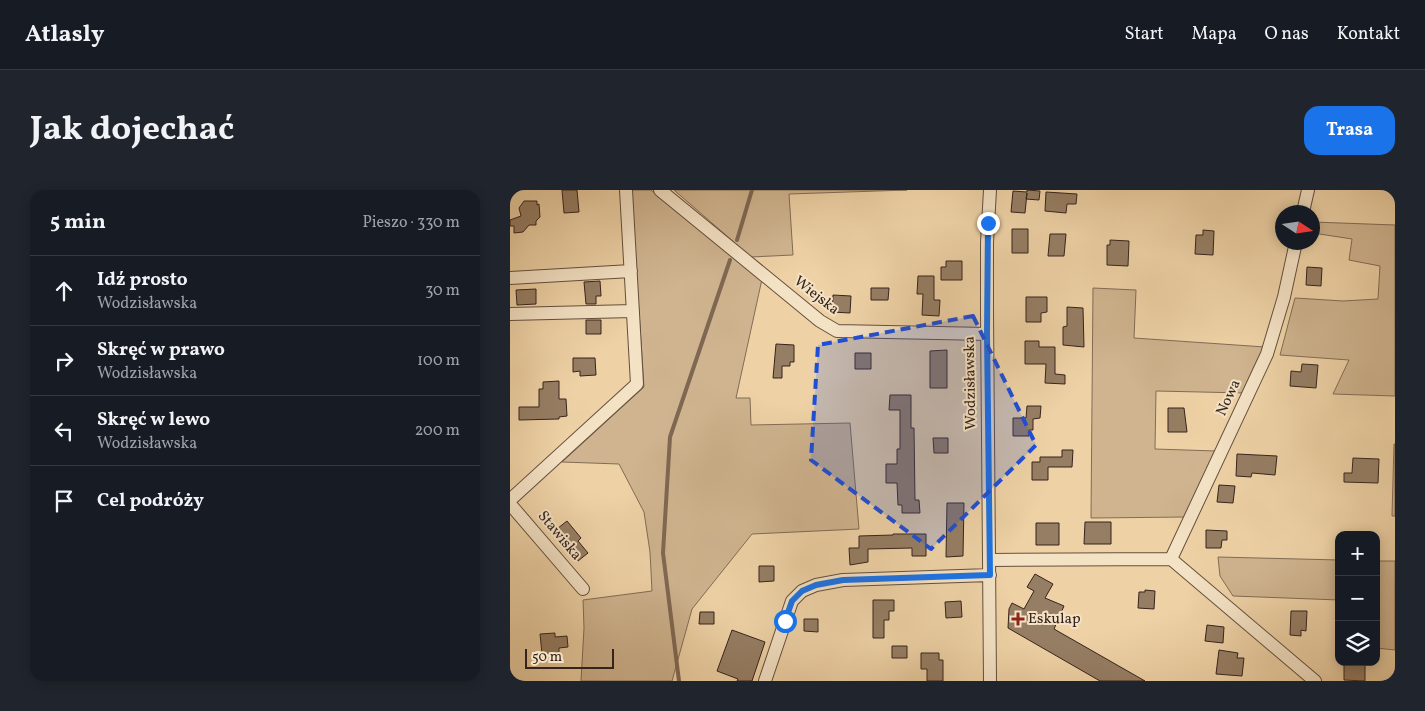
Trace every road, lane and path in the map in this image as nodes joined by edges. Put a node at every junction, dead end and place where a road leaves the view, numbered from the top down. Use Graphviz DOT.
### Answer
graph roads {
  1 [pos="626,190"];
  2 [pos="660,190"];
  3 [pos="990,190"];
  4 [pos="1308,190"];
  5 [pos="1305,205"];
  6 [pos="1294,250"];
  7 [pos="631,271"];
  8 [pos="510,278"];
  9 [pos="633,311"];
  10 [pos="510,314"];
  11 [pos="987,334"];
  12 [pos="510,502"];
  13 [pos="1171,559"];
  14 [pos="990,560"];
  15 [pos="990,575"];
  16 [pos="583,589"];
  17 [pos="764,681"];
  18 [pos="990,681"];
  19 [pos="1315,681"];
  1 -- 7 [label="street"];
  2 -- 11 [label="street, Wiejska"];
  3 -- 11 [label="street, Wodzisławska"];
  4 -- 5 [label="street"];
  6 -- 13 [label="street, Nowa"];
  7 -- 8 [label="street"];
  7 -- 9 [label="street"];
  9 -- 10 [label="street"];
  9 -- 12 [label="street"];
  11 -- 14 [label="street, Wodzisławska"];
  12 -- 16 [label="street, Stawiska"];
  13 -- 14 [label="street"];
  13 -- 19 [label="street"];
  14 -- 15 [label="street, Wodzisławska"];
  15 -- 17 [label="street"];
  15 -- 18 [label="street, Wodzisławska"];
}
